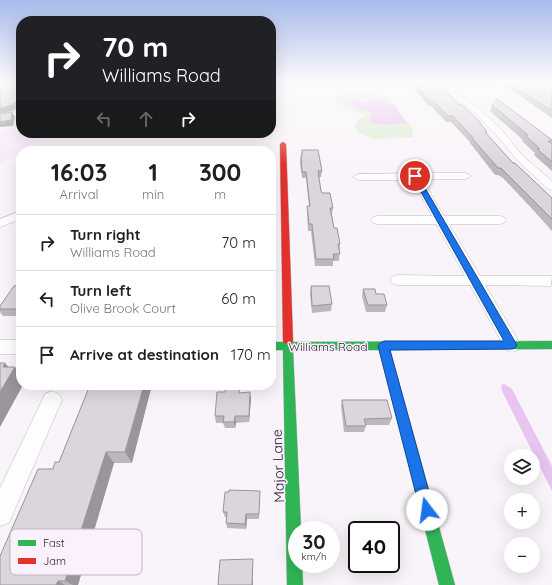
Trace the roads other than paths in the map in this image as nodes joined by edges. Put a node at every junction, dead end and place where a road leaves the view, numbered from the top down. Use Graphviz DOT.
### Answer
graph roads {
  1 [pos="475,109"];
  2 [pos="16,114"];
  3 [pos="0,116"];
  4 [pos="282,144"];
  5 [pos="415,176"];
  6 [pos="466,176"];
  7 [pos="358,177"];
  8 [pos="552,187"];
  9 [pos="16,217"];
  10 [pos="377,220"];
  11 [pos="440,220"];
  12 [pos="500,220"];
  13 [pos="0,223"];
  14 [pos="397,280"];
  15 [pos="475,280"];
  16 [pos="551,281"];
  17 [pos="512,345"];
  18 [pos="552,345"];
  19 [pos="276,346"];
  20 [pos="288,346"];
  21 [pos="384,346"];
  22 [pos="0,347"];
  23 [pos="16,347"];
  24 [pos="52,400"];
  25 [pos="0,514"];
  26 [pos="295,585"];
  27 [pos="447,585"];
  1 -- 8 [label="street"];
  2 -- 3 [label="street"];
  4 -- 20 [label="street, Major Lane"];
  5 -- 6 [label="street"];
  5 -- 7 [label="street"];
  5 -- 11 [label="street"];
  9 -- 13 [label="street"];
  10 -- 11 [label="street"];
  11 -- 12 [label="street"];
  11 -- 15 [label="street"];
  14 -- 15 [label="street"];
  15 -- 16 [label="street"];
  15 -- 17 [label="street"];
  17 -- 18 [label="street, Williams Road"];
  17 -- 21 [label="street, Williams Road"];
  19 -- 20 [label="street, Williams Road"];
  20 -- 21 [label="street, Williams Road"];
  20 -- 26 [label="street, Major Lane"];
  21 -- 27 [label="street"];
  22 -- 23 [label="street"];
  24 -- 25 [label="street"];
}
